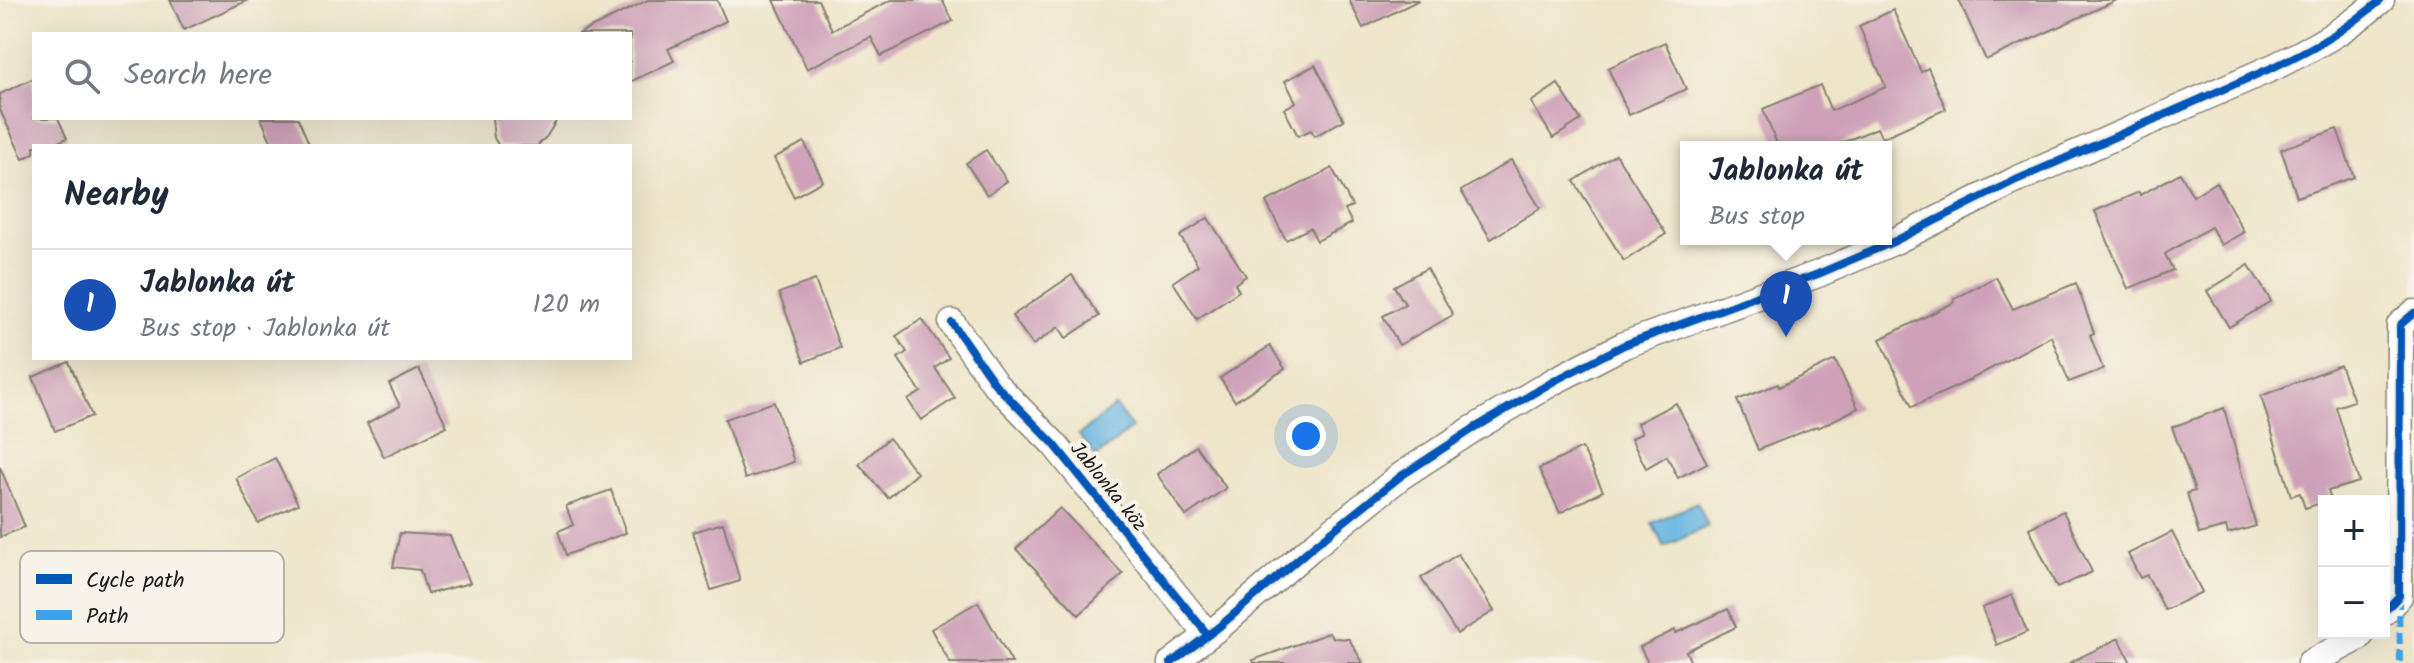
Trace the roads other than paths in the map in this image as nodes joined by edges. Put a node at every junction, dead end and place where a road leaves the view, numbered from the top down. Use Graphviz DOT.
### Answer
graph roads {
  1 [pos="2381,0"];
  2 [pos="1892,242"];
  3 [pos="1886,245"];
  4 [pos="2414,313"];
  5 [pos="952,323"];
  6 [pos="2390,606"];
  7 [pos="1208,635"];
  8 [pos="2356,639"];
  9 [pos="1171,663"];
  10 [pos="2310,663"];
  1 -- 2 [label="street"];
  3 -- 7 [label="street"];
  4 -- 6 [label="street"];
  5 -- 7 [label="street, Jablonka köz"];
  7 -- 9 [label="street"];
  8 -- 10 [label="street"];
}
